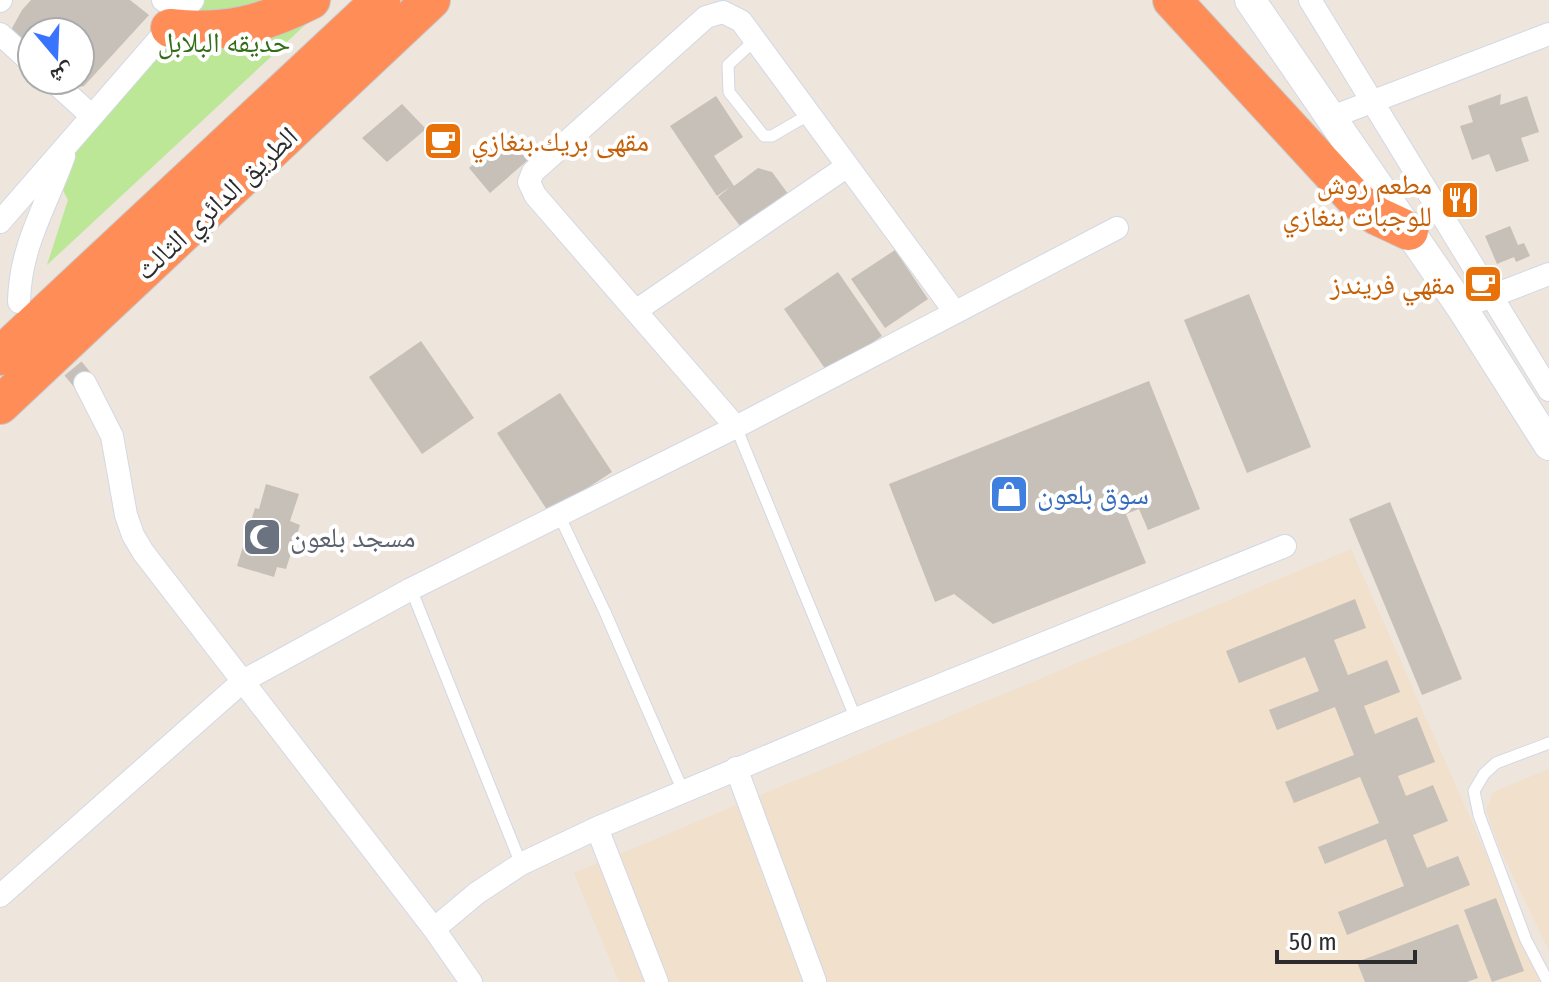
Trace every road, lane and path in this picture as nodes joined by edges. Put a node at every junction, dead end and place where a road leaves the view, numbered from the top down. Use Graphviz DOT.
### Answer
graph roads {
  1 [pos="311,0"];
  2 [pos="381,0"];
  3 [pos="431,0"];
  4 [pos="1172,0"];
  5 [pos="1250,0"];
  6 [pos="1310,0"];
  7 [pos="177,10"];
  8 [pos="0,34"];
  9 [pos="1549,34"];
  10 [pos="755,40"];
  11 [pos="16,48"];
  12 [pos="70,96"];
  13 [pos="1371,100"];
  14 [pos="808,115"];
  15 [pos="92,116"];
  16 [pos="1332,117"];
  17 [pos="68,143"];
  18 [pos="846,167"];
  19 [pos="0,222"];
  20 [pos="1117,228"];
  21 [pos="1409,231"];
  22 [pos="1549,274"];
  23 [pos="1491,297"];
  24 [pos="19,302"];
  25 [pos="1462,308"];
  26 [pos="637,310"];
  27 [pos="955,312"];
  28 [pos="0,356"];
  29 [pos="85,383"];
  30 [pos="1549,390"];
  31 [pos="0,405"];
  32 [pos="736,427"];
  33 [pos="1549,445"];
  34 [pos="559,515"];
  35 [pos="1285,546"];
  36 [pos="411,589"];
  37 [pos="243,681"];
  38 [pos="856,719"];
  39 [pos="1549,743"];
  40 [pos="736,768"];
  41 [pos="683,791"];
  42 [pos="597,828"];
  43 [pos="521,864"];
  44 [pos="0,896"];
  45 [pos="434,929"];
  46 [pos="815,981"];
  47 [pos="471,982"];
  48 [pos="657,982"];
  49 [pos="1548,982"];
  1 -- 7 [label="highway"];
  2 -- 28 [label="highway, الطريق الدائري الثالث"];
  3 -- 31 [label="highway, الطريق الدائري الثالث"];
  4 -- 21 [label="highway"];
  5 -- 16 [label="main road"];
  6 -- 13 [label="street"];
  7 -- 15 [label="street"];
  8 -- 11 [label="street"];
  9 -- 13 [label="street"];
  10 -- 14 [label="street"];
  10 -- 14 [label="lane"];
  10 -- 26 [label="street"];
  12 -- 15 [label="street"];
  13 -- 16 [label="street"];
  13 -- 23 [label="street"];
  14 -- 18 [label="street"];
  15 -- 17 [label="street"];
  16 -- 21 [label="main road"];
  17 -- 19 [label="street"];
  17 -- 24 [label="street"];
  18 -- 26 [label="street"];
  18 -- 27 [label="street"];
  20 -- 27 [label="street"];
  21 -- 25 [label="main road"];
  22 -- 23 [label="street"];
  23 -- 25 [label="street"];
  23 -- 30 [label="street"];
  25 -- 33 [label="main road"];
  26 -- 32 [label="street"];
  27 -- 32 [label="street"];
  29 -- 37 [label="street"];
  32 -- 34 [label="street"];
  32 -- 38 [label="lane"];
  34 -- 36 [label="street"];
  34 -- 41 [label="lane"];
  35 -- 38 [label="street"];
  36 -- 37 [label="street"];
  36 -- 43 [label="lane"];
  37 -- 44 [label="street"];
  37 -- 45 [label="street"];
  38 -- 40 [label="street"];
  39 -- 49 [label="lane"];
  40 -- 41 [label="street"];
  40 -- 46 [label="street"];
  41 -- 42 [label="street"];
  42 -- 43 [label="street"];
  42 -- 48 [label="street"];
  43 -- 45 [label="street"];
  45 -- 47 [label="street"];
}
